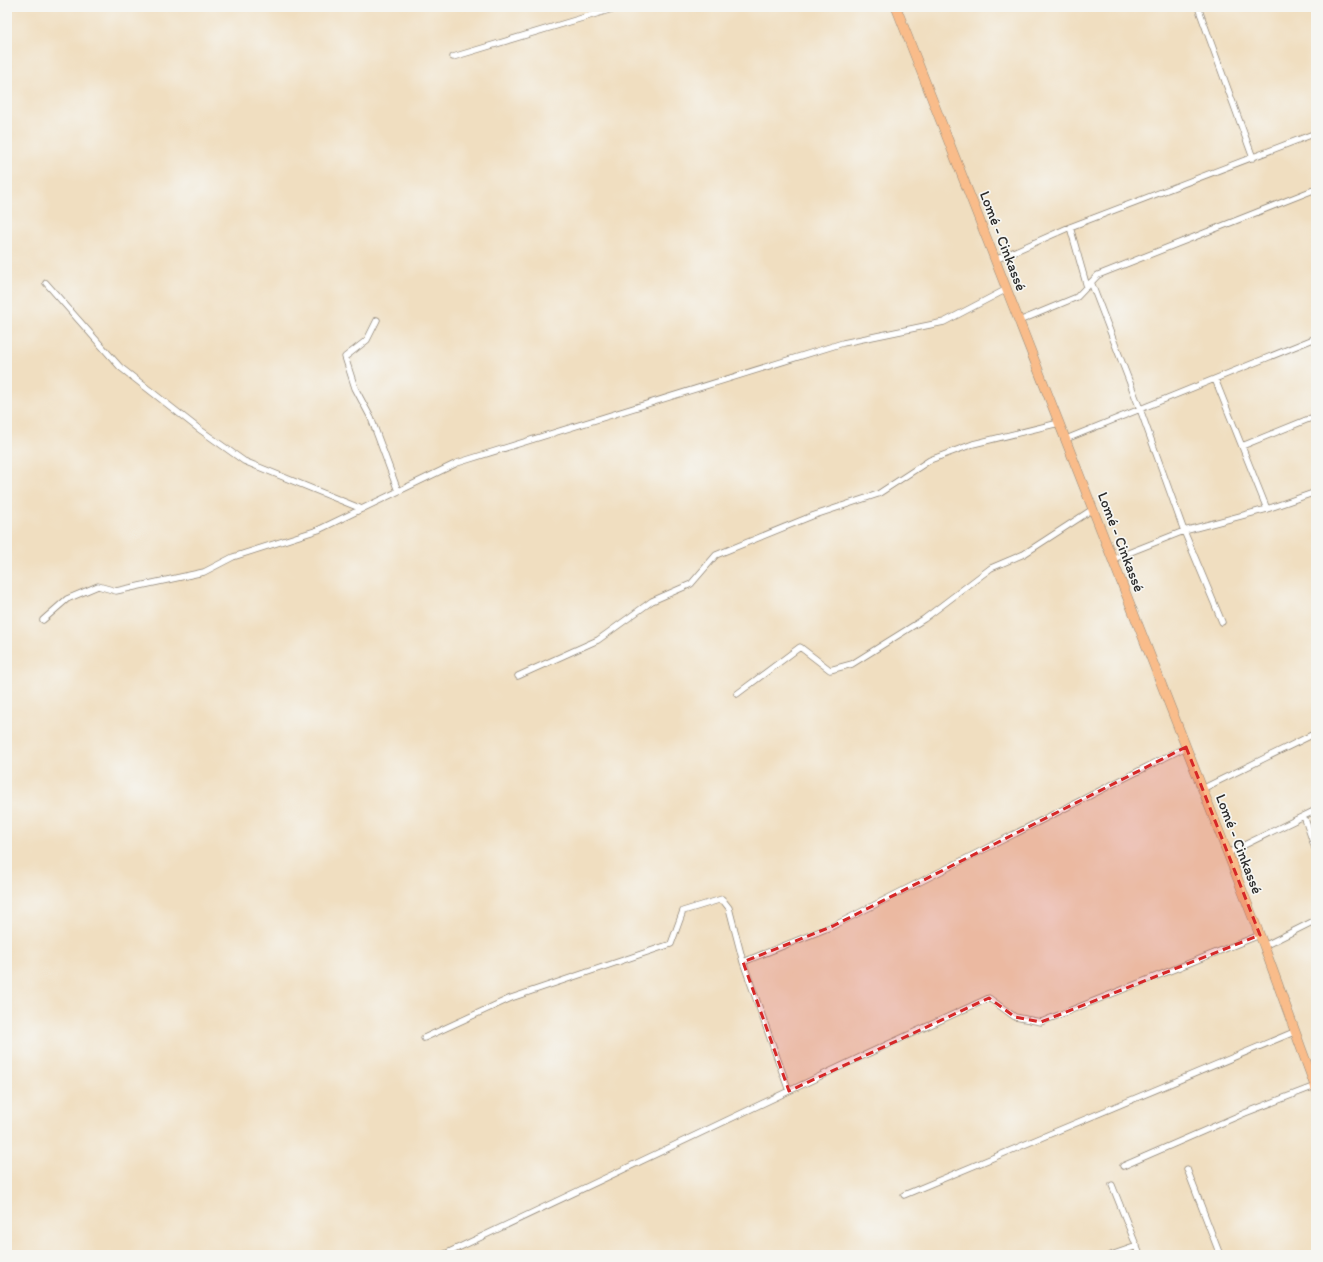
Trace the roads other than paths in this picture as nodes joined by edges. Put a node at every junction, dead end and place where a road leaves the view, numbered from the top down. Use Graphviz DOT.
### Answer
graph roads {
  1 [pos="619,7"];
  2 [pos="896,7"];
  3 [pos="1198,7"];
  4 [pos="604,9"];
  5 [pos="453,57"];
  6 [pos="1316,133"];
  7 [pos="1253,158"];
  8 [pos="1316,189"];
  9 [pos="1070,227"];
  10 [pos="995,260"];
  11 [pos="46,283"];
  12 [pos="1089,284"];
  13 [pos="1007,289"];
  14 [pos="377,320"];
  15 [pos="1019,321"];
  16 [pos="1316,338"];
  17 [pos="1215,379"];
  18 [pos="1140,409"];
  19 [pos="1316,416"];
  20 [pos="1059,423"];
  21 [pos="1066,440"];
  22 [pos="1242,446"];
  23 [pos="398,491"];
  24 [pos="1316,492"];
  25 [pos="362,509"];
  26 [pos="1093,509"];
  27 [pos="1267,509"];
  28 [pos="1184,531"];
  29 [pos="1112,559"];
  30 [pos="43,620"];
  31 [pos="1222,622"];
  32 [pos="518,676"];
  33 [pos="737,694"];
  34 [pos="1316,733"];
  35 [pos="1186,747"];
  36 [pos="1202,789"];
  37 [pos="1316,810"];
  38 [pos="1304,816"];
  39 [pos="1316,851"];
  40 [pos="1228,853"];
  41 [pos="1316,920"];
  42 [pos="1260,935"];
  43 [pos="1264,946"];
  44 [pos="743,962"];
  45 [pos="1294,1032"];
  46 [pos="424,1038"];
  47 [pos="1315,1088"];
  48 [pos="789,1091"];
  49 [pos="1123,1166"];
  50 [pos="1187,1169"];
  51 [pos="1112,1185"];
  52 [pos="904,1195"];
  53 [pos="1137,1246"];
  54 [pos="443,1255"];
  55 [pos="1111,1255"];
  56 [pos="1140,1255"];
  57 [pos="1220,1255"];
  1 -- 4 [label="street"];
  2 -- 10 [label="highway, Lomé - Cinkassé"];
  3 -- 7 [label="street"];
  4 -- 5 [label="street"];
  6 -- 7 [label="street"];
  7 -- 9 [label="street"];
  8 -- 12 [label="street"];
  9 -- 10 [label="street"];
  9 -- 12 [label="street"];
  10 -- 13 [label="highway, Lomé - Cinkassé"];
  11 -- 25 [label="street"];
  12 -- 15 [label="street"];
  12 -- 18 [label="street"];
  13 -- 15 [label="highway, Lomé - Cinkassé"];
  13 -- 23 [label="street"];
  14 -- 23 [label="street"];
  15 -- 20 [label="highway, Lomé - Cinkassé"];
  16 -- 17 [label="street"];
  17 -- 18 [label="street"];
  17 -- 22 [label="street"];
  18 -- 21 [label="street"];
  18 -- 28 [label="street"];
  19 -- 22 [label="street"];
  20 -- 21 [label="highway, Lomé - Cinkassé"];
  20 -- 32 [label="street"];
  21 -- 26 [label="highway, Lomé - Cinkassé"];
  22 -- 27 [label="street"];
  23 -- 25 [label="street"];
  24 -- 27 [label="street"];
  25 -- 30 [label="street"];
  26 -- 29 [label="highway, Lomé - Cinkassé"];
  26 -- 33 [label="street"];
  27 -- 28 [label="street"];
  28 -- 29 [label="street"];
  28 -- 31 [label="street"];
  29 -- 35 [label="highway, Lomé - Cinkassé"];
  34 -- 36 [label="street"];
  35 -- 36 [label="highway, Lomé - Cinkassé"];
  35 -- 44 [label="street"];
  36 -- 40 [label="highway, Lomé - Cinkassé"];
  37 -- 38 [label="street"];
  38 -- 39 [label="street"];
  38 -- 40 [label="street"];
  40 -- 42 [label="highway, Lomé - Cinkassé"];
  41 -- 43 [label="street"];
  42 -- 43 [label="highway, Lomé - Cinkassé"];
  42 -- 48 [label="street"];
  43 -- 45 [label="highway, Lomé - Cinkassé"];
  44 -- 46 [label="street"];
  44 -- 48 [label="street"];
  45 -- 47 [label="highway, Lomé - Cinkassé"];
  45 -- 52 [label="street"];
  47 -- 49 [label="street"];
  48 -- 54 [label="street"];
  50 -- 57 [label="street"];
  51 -- 53 [label="street"];
  53 -- 55 [label="street"];
  53 -- 56 [label="street"];
}
